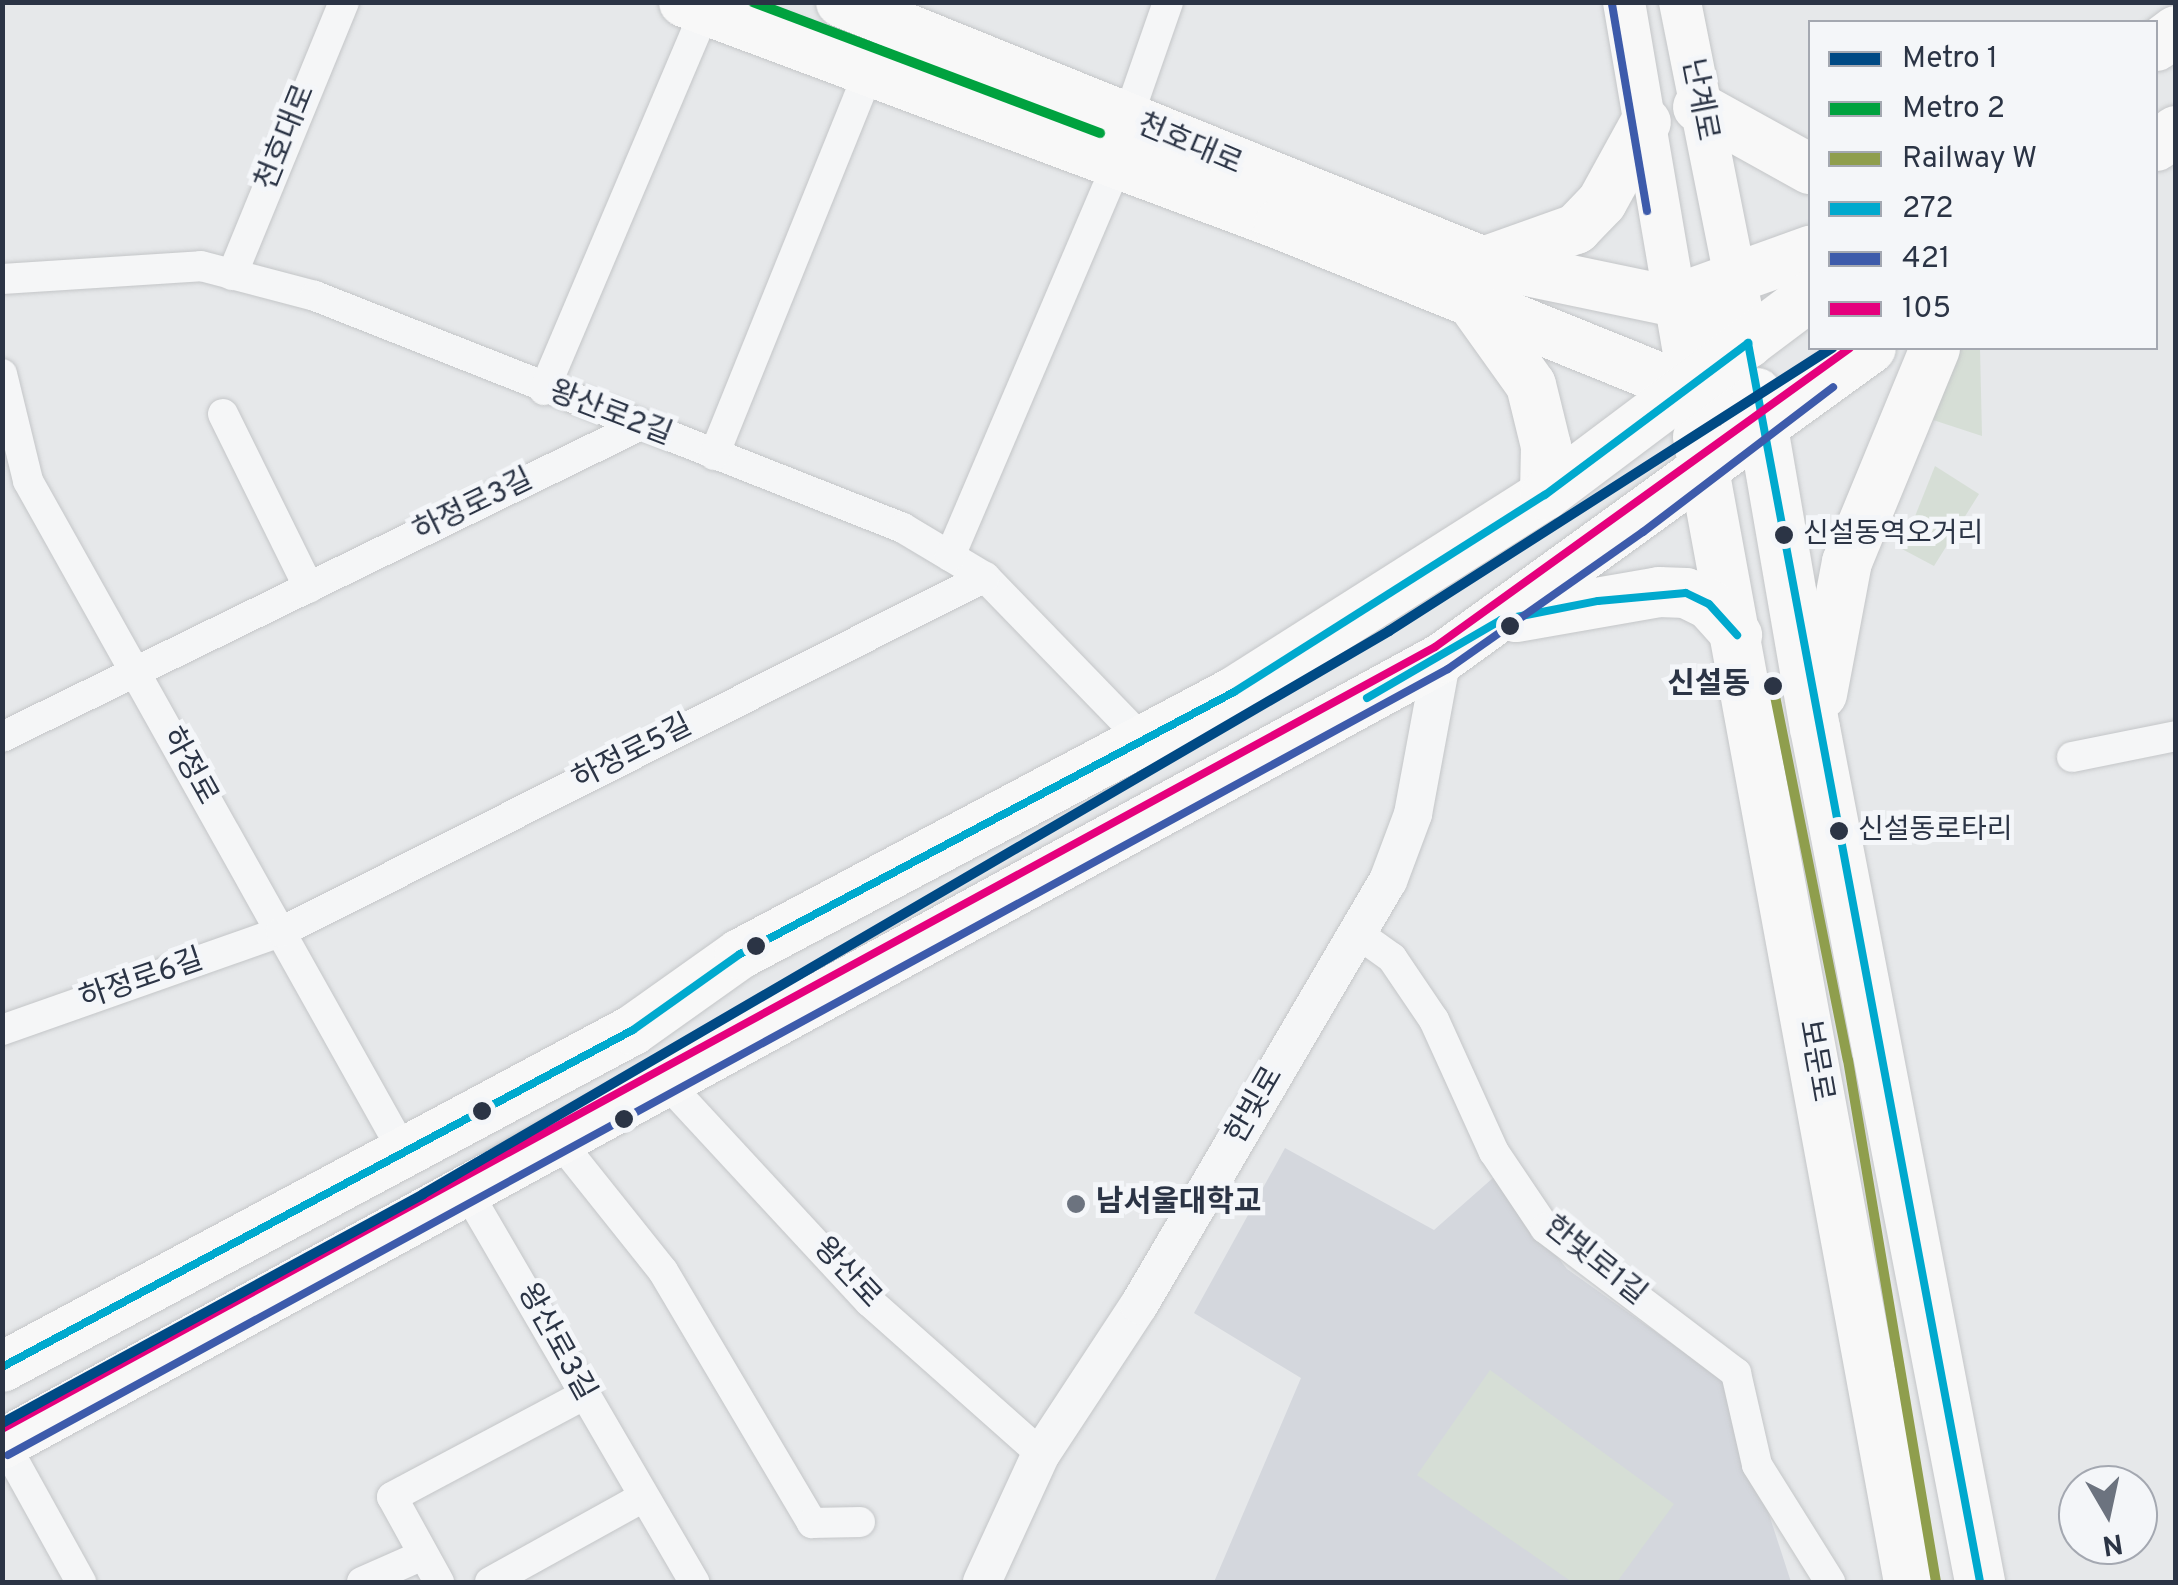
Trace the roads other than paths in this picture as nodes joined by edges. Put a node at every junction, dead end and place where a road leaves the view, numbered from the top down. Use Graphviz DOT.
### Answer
graph roads {
  1 [pos="344,2"];
  2 [pos="840,2"];
  3 [pos="1168,2"];
  4 [pos="1624,2"];
  5 [pos="1680,2"];
  6 [pos="695,6"];
  7 [pos="869,72"];
  8 [pos="1698,106"];
  9 [pos="1646,122"];
  10 [pos="1122,142"];
  11 [pos="1808,168"];
  12 [pos="232,274"];
  13 [pos="1733,278"];
  14 [pos="2,280"];
  15 [pos="1478,282"];
  16 [pos="1808,282"];
  17 [pos="1808,283"];
  18 [pos="1670,301"];
  19 [pos="1748,343"];
  20 [pos="1868,350"];
  21 [pos="1934,350"];
  22 [pos="2,374"];
  23 [pos="544,390"];
  24 [pos="1690,390"];
  25 [pos="222,414"];
  26 [pos="1763,420"];
  27 [pos="639,426"];
  28 [pos="714,455"];
  29 [pos="1703,467"];
  30 [pos="1545,496"];
  31 [pos="950,556"];
  32 [pos="985,577"];
  33 [pos="309,588"];
  34 [pos="1501,620"];
  35 [pos="1799,627"];
  36 [pos="1737,635"];
  37 [pos="1442,658"];
  38 [pos="135,674"];
  39 [pos="1815,728"];
  40 [pos="2173,730"];
  41 [pos="2,737"];
  42 [pos="1142,739"];
  43 [pos="2072,757"];
  44 [pos="281,932"];
  45 [pos="1357,933"];
  46 [pos="2,1030"];
  47 [pos="664,1081"];
  48 [pos="556,1137"];
  49 [pos="402,1149"];
  50 [pos="465,1188"];
  51 [pos="2,1367"];
  52 [pos="584,1394"];
  53 [pos="3,1443"];
  54 [pos="1041,1454"];
  55 [pos="640,1500"];
  56 [pos="860,1522"];
  57 [pos="424,1555"];
  58 [pos="82,1582"];
  59 [pos="362,1582"];
  60 [pos="438,1582"];
  61 [pos="490,1582"];
  62 [pos="694,1582"];
  63 [pos="982,1582"];
  64 [pos="1830,1582"];
  65 [pos="1909,1582"];
  66 [pos="1980,1582"];
  1 -- 12 [label="street, 천호대로"];
  2 -- 10 [label="main road, 천호대로"];
  3 -- 10 [label="street"];
  4 -- 9 [label="main road, 난계로"];
  5 -- 8 [label="main road, 난계로"];
  6 -- 7 [label="main road, 천호대로"];
  6 -- 23 [label="street, 천호대로"];
  7 -- 10 [label="main road, 천호대로"];
  7 -- 28 [label="street"];
  8 -- 9 [label="main road"];
  8 -- 11 [label="main road"];
  8 -- 13 [label="main road, 난계로"];
  9 -- 15 [label="main road"];
  9 -- 18 [label="main road, 난계로"];
  10 -- 15 [label="main road, 천호대로"];
  10 -- 31 [label="street, 천호대로"];
  12 -- 14 [label="street, 왕산로2길"];
  12 -- 23 [label="street, 왕산로2길"];
  13 -- 16 [label="main road"];
  13 -- 18 [label="main road"];
  13 -- 19 [label="main road, 난계로"];
  15 -- 18 [label="main road"];
  15 -- 24 [label="main road"];
  15 -- 30 [label="main road"];
  17 -- 19 [label="main road"];
  18 -- 19 [label="main road"];
  18 -- 24 [label="main road, 난계로"];
  19 -- 24 [label="main road"];
  19 -- 26 [label="main road"];
  20 -- 26 [label="main road"];
  21 -- 39 [label="main road"];
  22 -- 38 [label="street, 하정로"];
  23 -- 27 [label="street, 왕산로2길"];
  24 -- 26 [label="main road"];
  24 -- 29 [label="main road, 보문로"];
  24 -- 30 [label="main road"];
  25 -- 33 [label="street"];
  26 -- 29 [label="main road"];
  26 -- 35 [label="main road"];
  27 -- 28 [label="street, 왕산로2길"];
  27 -- 33 [label="street, 하정로3길"];
  28 -- 31 [label="street, 왕산로2길"];
  29 -- 34 [label="main road"];
  29 -- 36 [label="main road, 보문로"];
  30 -- 42 [label="main road"];
  31 -- 32 [label="street, 왕산로2길"];
  32 -- 42 [label="street, 왕산로2길"];
  32 -- 44 [label="street, 하정로5길"];
  33 -- 38 [label="street, 하정로3길"];
  34 -- 36 [label="main road"];
  34 -- 37 [label="main road"];
  35 -- 36 [label="main road"];
  35 -- 39 [label="main road"];
  36 -- 65 [label="main road, 보문로"];
  37 -- 45 [label="street, 한빛로"];
  37 -- 47 [label="main road"];
  38 -- 41 [label="street, 하정로3길"];
  38 -- 44 [label="street, 하정로"];
  39 -- 66 [label="main road"];
  40 -- 43 [label="street"];
  42 -- 49 [label="main road"];
  44 -- 46 [label="street, 하정로6길"];
  44 -- 49 [label="street, 하정로"];
  45 -- 54 [label="street, 한빛로"];
  45 -- 64 [label="street, 한빛로1길"];
  47 -- 48 [label="main road"];
  47 -- 54 [label="street, 왕산로"];
  48 -- 50 [label="main road"];
  48 -- 56 [label="street"];
  49 -- 51 [label="main road"];
  50 -- 52 [label="street, 왕산로3길"];
  50 -- 53 [label="main road"];
  52 -- 55 [label="street, 왕산로3길"];
  52 -- 57 [label="street"];
  53 -- 58 [label="street"];
  54 -- 63 [label="street, 한빛로"];
  55 -- 61 [label="street"];
  55 -- 62 [label="street, 왕산로3길"];
  57 -- 59 [label="street"];
  57 -- 60 [label="street"];
}
